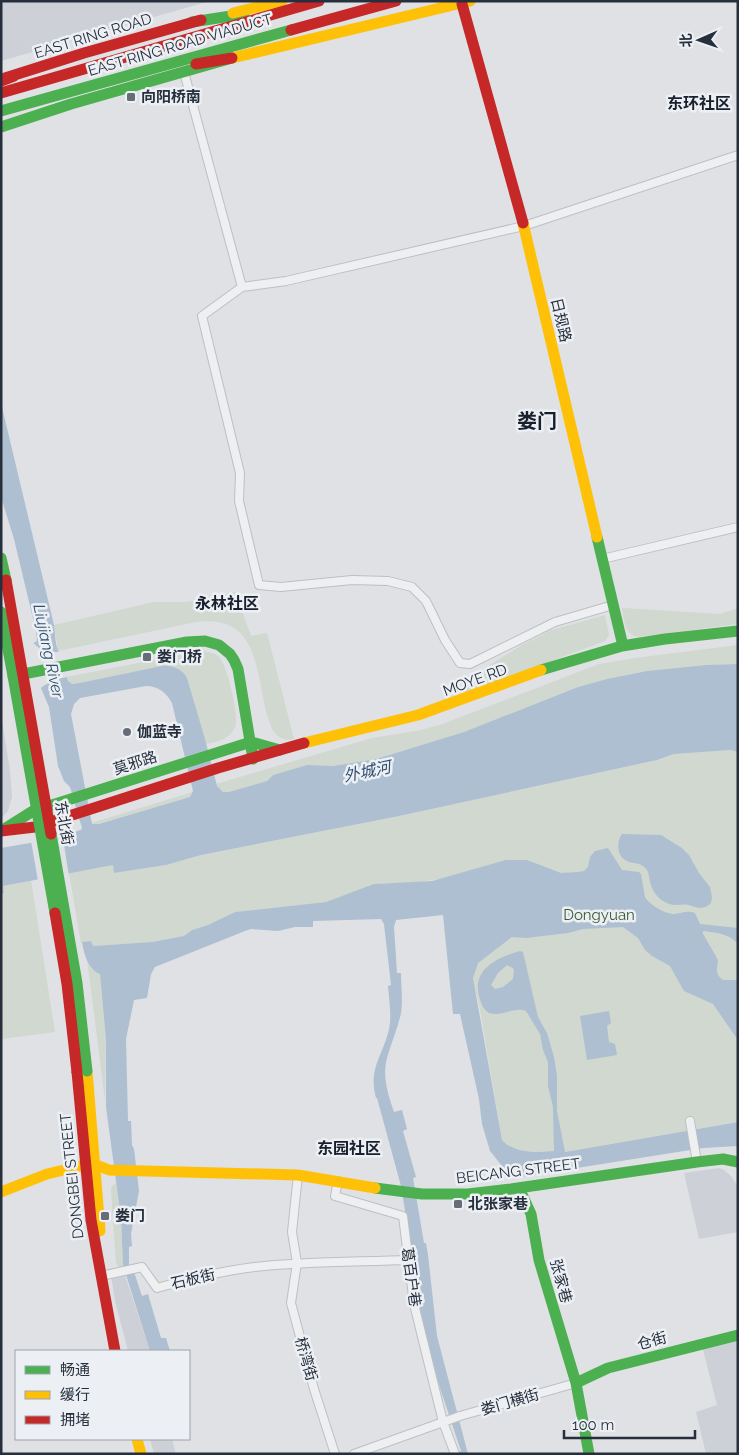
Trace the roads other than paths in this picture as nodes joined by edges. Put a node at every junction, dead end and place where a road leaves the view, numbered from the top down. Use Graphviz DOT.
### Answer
graph roads {
  1 [pos="282,1"];
  2 [pos="319,1"];
  3 [pos="396,1"];
  4 [pos="466,2"];
  5 [pos="263,4"];
  6 [pos="305,5"];
  7 [pos="192,22"];
  8 [pos="232,58"];
  9 [pos="184,72"];
  10 [pos="133,74"];
  11 [pos="1,80"];
  12 [pos="1,93"];
  13 [pos="1,111"];
  14 [pos="1,127"];
  15 [pos="738,155"];
  16 [pos="524,226"];
  17 [pos="242,287"];
  18 [pos="738,527"];
  19 [pos="1,558"];
  20 [pos="602,559"];
  21 [pos="613,605"];
  22 [pos="1,612"];
  23 [pos="738,631"];
  24 [pos="622,646"];
  25 [pos="17,675"];
  26 [pos="251,742"];
  27 [pos="281,750"];
  28 [pos="253,759"];
  29 [pos="223,768"];
  30 [pos="2,831"];
  31 [pos="82,1072"];
  32 [pos="690,1123"];
  33 [pos="696,1157"];
  34 [pos="737,1162"];
  35 [pos="90,1164"];
  36 [pos="298,1175"];
  37 [pos="338,1181"];
  38 [pos="519,1188"];
  39 [pos="1,1192"];
  40 [pos="408,1260"];
  41 [pos="297,1263"];
  42 [pos="101,1276"];
  43 [pos="738,1335"];
  44 [pos="115,1350"];
  45 [pos="576,1383"];
  46 [pos="446,1421"];
  47 [pos="137,1440"];
  48 [pos="142,1454"];
  49 [pos="336,1454"];
  50 [pos="354,1454"];
  51 [pos="455,1454"];
  52 [pos="589,1454"];
  1 -- 5 [label="main road, EAST RING ROAD"];
  2 -- 6 [label="main road, EAST RING ROAD VIADUCT"];
  3 -- 10 [label="main road, EAST RING ROAD VIADUCT"];
  4 -- 8 [label="main road"];
  4 -- 16 [label="main road, 日规路"];
  5 -- 7 [label="main road, EAST RING ROAD"];
  6 -- 7 [label="main road"];
  6 -- 12 [label="main road, EAST RING ROAD VIADUCT"];
  7 -- 11 [label="main road, EAST RING ROAD"];
  8 -- 9 [label="main road"];
  8 -- 10 [label="main road"];
  9 -- 14 [label="main road"];
  9 -- 17 [label="street"];
  10 -- 13 [label="main road, EAST RING ROAD VIADUCT"];
  15 -- 16 [label="street"];
  16 -- 17 [label="street"];
  16 -- 20 [label="main road, 日规路"];
  17 -- 21 [label="street"];
  18 -- 20 [label="street"];
  19 -- 25 [label="main road, 东北街, bridge"];
  20 -- 21 [label="main road, 日规路"];
  21 -- 24 [label="main road, 日规路"];
  22 -- 25 [label="main road, 东北街"];
  23 -- 24 [label="main road, MOYE RD"];
  24 -- 27 [label="main road, MOYE RD"];
  25 -- 26 [label="main road"];
  25 -- 31 [label="main road, 东北街, bridge"];
  26 -- 27 [label="main road"];
  26 -- 28 [label="main road"];
  26 -- 30 [label="main road, 莫邪路"];
  27 -- 28 [label="main road, MOYE RD"];
  28 -- 29 [label="main road, MOYE RD"];
  29 -- 30 [label="main road, 莫邪路"];
  31 -- 35 [label="main road, DONGBEI STREET"];
  32 -- 33 [label="street"];
  33 -- 34 [label="main road, BEICANG STREET"];
  33 -- 38 [label="main road, BEICANG STREET"];
  35 -- 36 [label="main road, BEICANG STREET"];
  35 -- 39 [label="main road"];
  35 -- 42 [label="main road, DONGBEI STREET"];
  36 -- 37 [label="main road, BEICANG STREET"];
  36 -- 41 [label="street, 桥湾街"];
  37 -- 38 [label="main road, BEICANG STREET"];
  37 -- 40 [label="street, 葛百户巷"];
  38 -- 45 [label="main road, 张家巷"];
  40 -- 41 [label="street"];
  40 -- 46 [label="street, 葛百户巷"];
  41 -- 42 [label="street, 石板街"];
  41 -- 49 [label="street, 桥湾街"];
  42 -- 44 [label="main road, DONGBEI STREET"];
  43 -- 45 [label="main road, 仓街"];
  45 -- 46 [label="street, 娄门横街"];
  45 -- 52 [label="main road, 张家巷"];
  46 -- 50 [label="street, 娄门横街"];
  46 -- 51 [label="street, 葛百户巷"];
  47 -- 48 [label="main road"];
}
